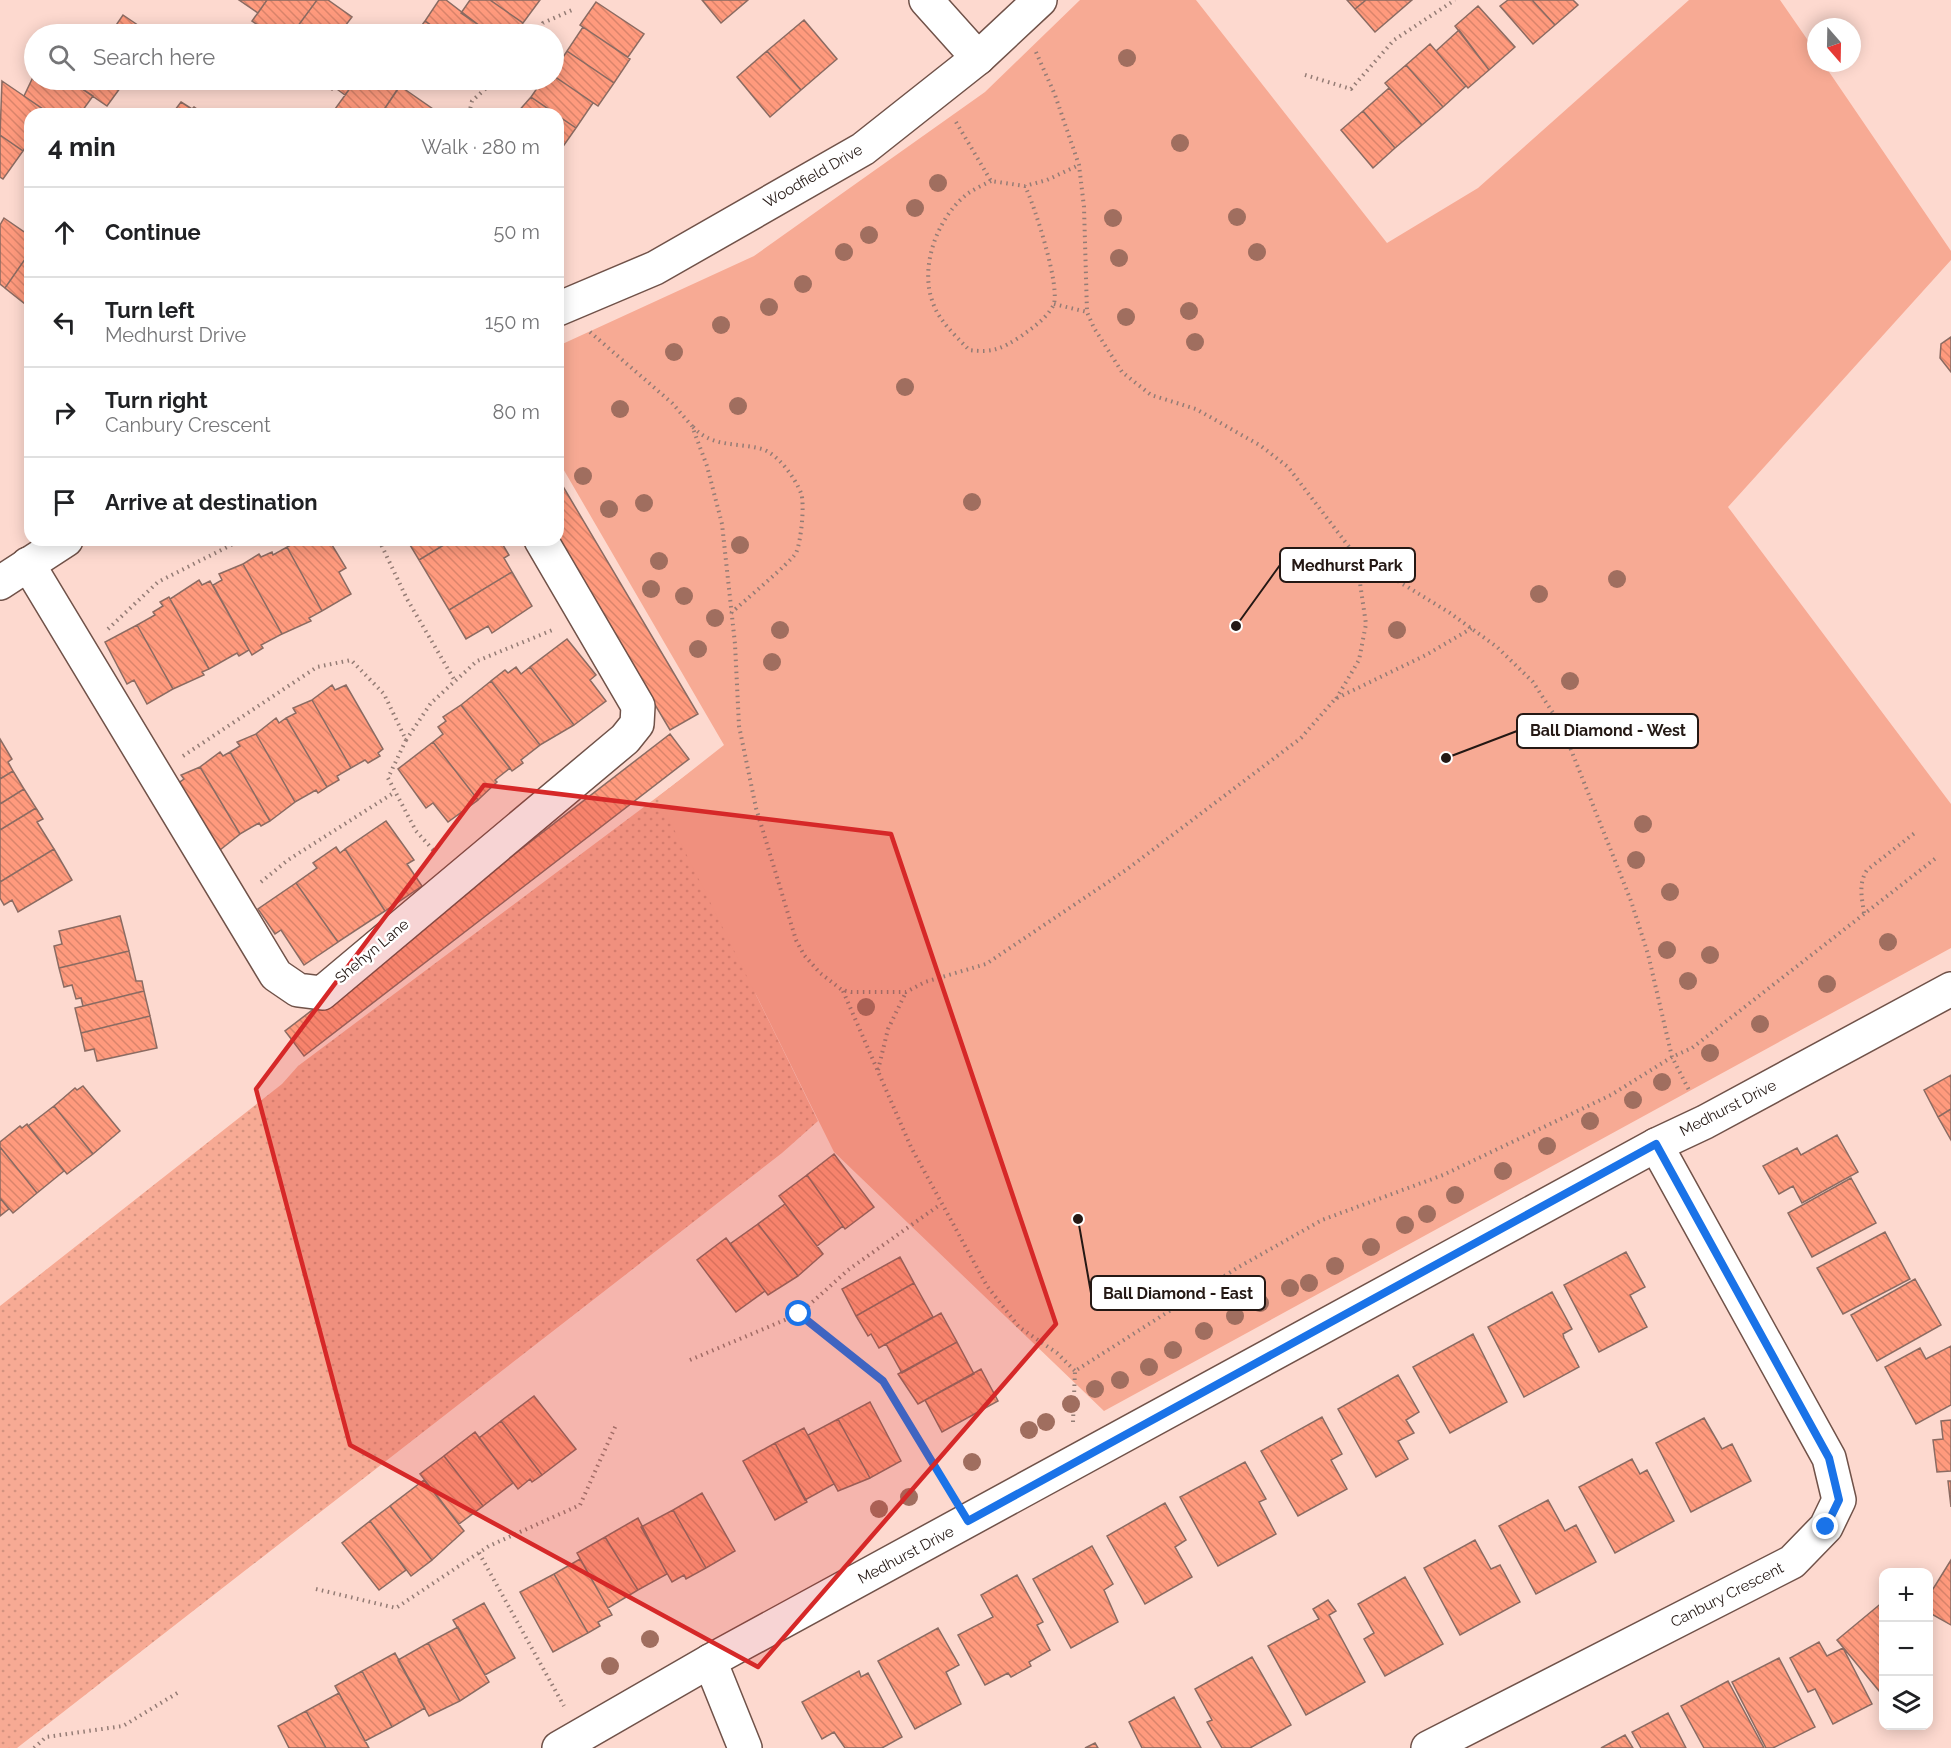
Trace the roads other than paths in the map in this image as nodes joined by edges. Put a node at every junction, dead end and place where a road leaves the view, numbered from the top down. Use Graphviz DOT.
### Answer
graph roads {
  1 [pos="926,0"];
  2 [pos="1040,0"];
  3 [pos="978,58"];
  4 [pos="566,306"];
  5 [pos="56,546"];
  6 [pos="544,546"];
  7 [pos="28,564"];
  8 [pos="0,583"];
  9 [pos="1951,989"];
  10 [pos="1656,1144"];
  11 [pos="710,1661"];
  12 [pos="570,1742"];
  13 [pos="745,1748"];
  14 [pos="1428,1748"];
  1 -- 3 [label="street"];
  2 -- 3 [label="street, Woodfield Drive"];
  3 -- 4 [label="street, Woodfield Drive"];
  5 -- 7 [label="street"];
  6 -- 7 [label="street, Shehyn Lane"];
  7 -- 8 [label="street"];
  9 -- 10 [label="street, Medhurst Drive"];
  10 -- 11 [label="street, Medhurst Drive"];
  10 -- 14 [label="street, Canbury Crescent"];
  11 -- 12 [label="street, Medhurst Drive"];
  11 -- 13 [label="street"];
}
